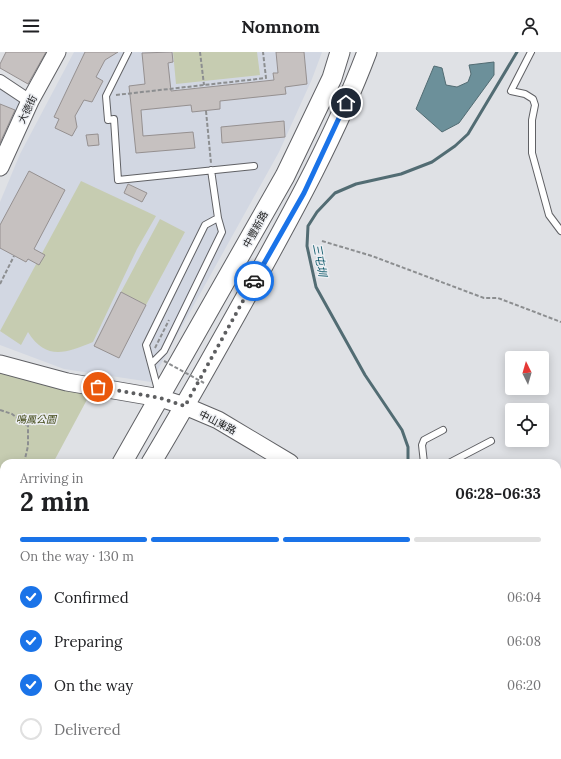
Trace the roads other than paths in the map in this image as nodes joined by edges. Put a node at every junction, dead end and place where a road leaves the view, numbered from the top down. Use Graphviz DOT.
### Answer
graph roads {
  1 [pos="57,52"];
  2 [pos="128,52"];
  3 [pos="340,52"];
  4 [pos="367,52"];
  5 [pos="531,52"];
  6 [pos="0,81"];
  7 [pos="30,101"];
  8 [pos="254,166"];
  9 [pos="0,167"];
  10 [pos="211,170"];
  11 [pos="218,218"];
  12 [pos="561,231"];
  13 [pos="152,363"];
  14 [pos="0,364"];
  15 [pos="160,398"];
  16 [pos="185,406"];
  17 [pos="443,430"];
  18 [pos="492,441"];
  19 [pos="124,459"];
  20 [pos="153,459"];
  21 [pos="283,459"];
  22 [pos="424,459"];
  23 [pos="457,459"];
  1 -- 7 [label="street, 大德街"];
  2 -- 10 [label="lane"];
  3 -- 15 [label="main road, 中豐新路"];
  4 -- 16 [label="main road"];
  5 -- 12 [label="lane"];
  6 -- 7 [label="street"];
  7 -- 9 [label="street, 大德街"];
  8 -- 10 [label="lane"];
  10 -- 11 [label="lane"];
  11 -- 13 [label="lane"];
  11 -- 13 [label="lane"];
  13 -- 15 [label="lane"];
  14 -- 15 [label="street, 中山東路"];
  15 -- 16 [label="street, 中山東路"];
  15 -- 19 [label="main road, 中豐新路"];
  16 -- 20 [label="main road"];
  16 -- 21 [label="street, 中山東路"];
  17 -- 22 [label="lane"];
  18 -- 23 [label="lane"];
}
